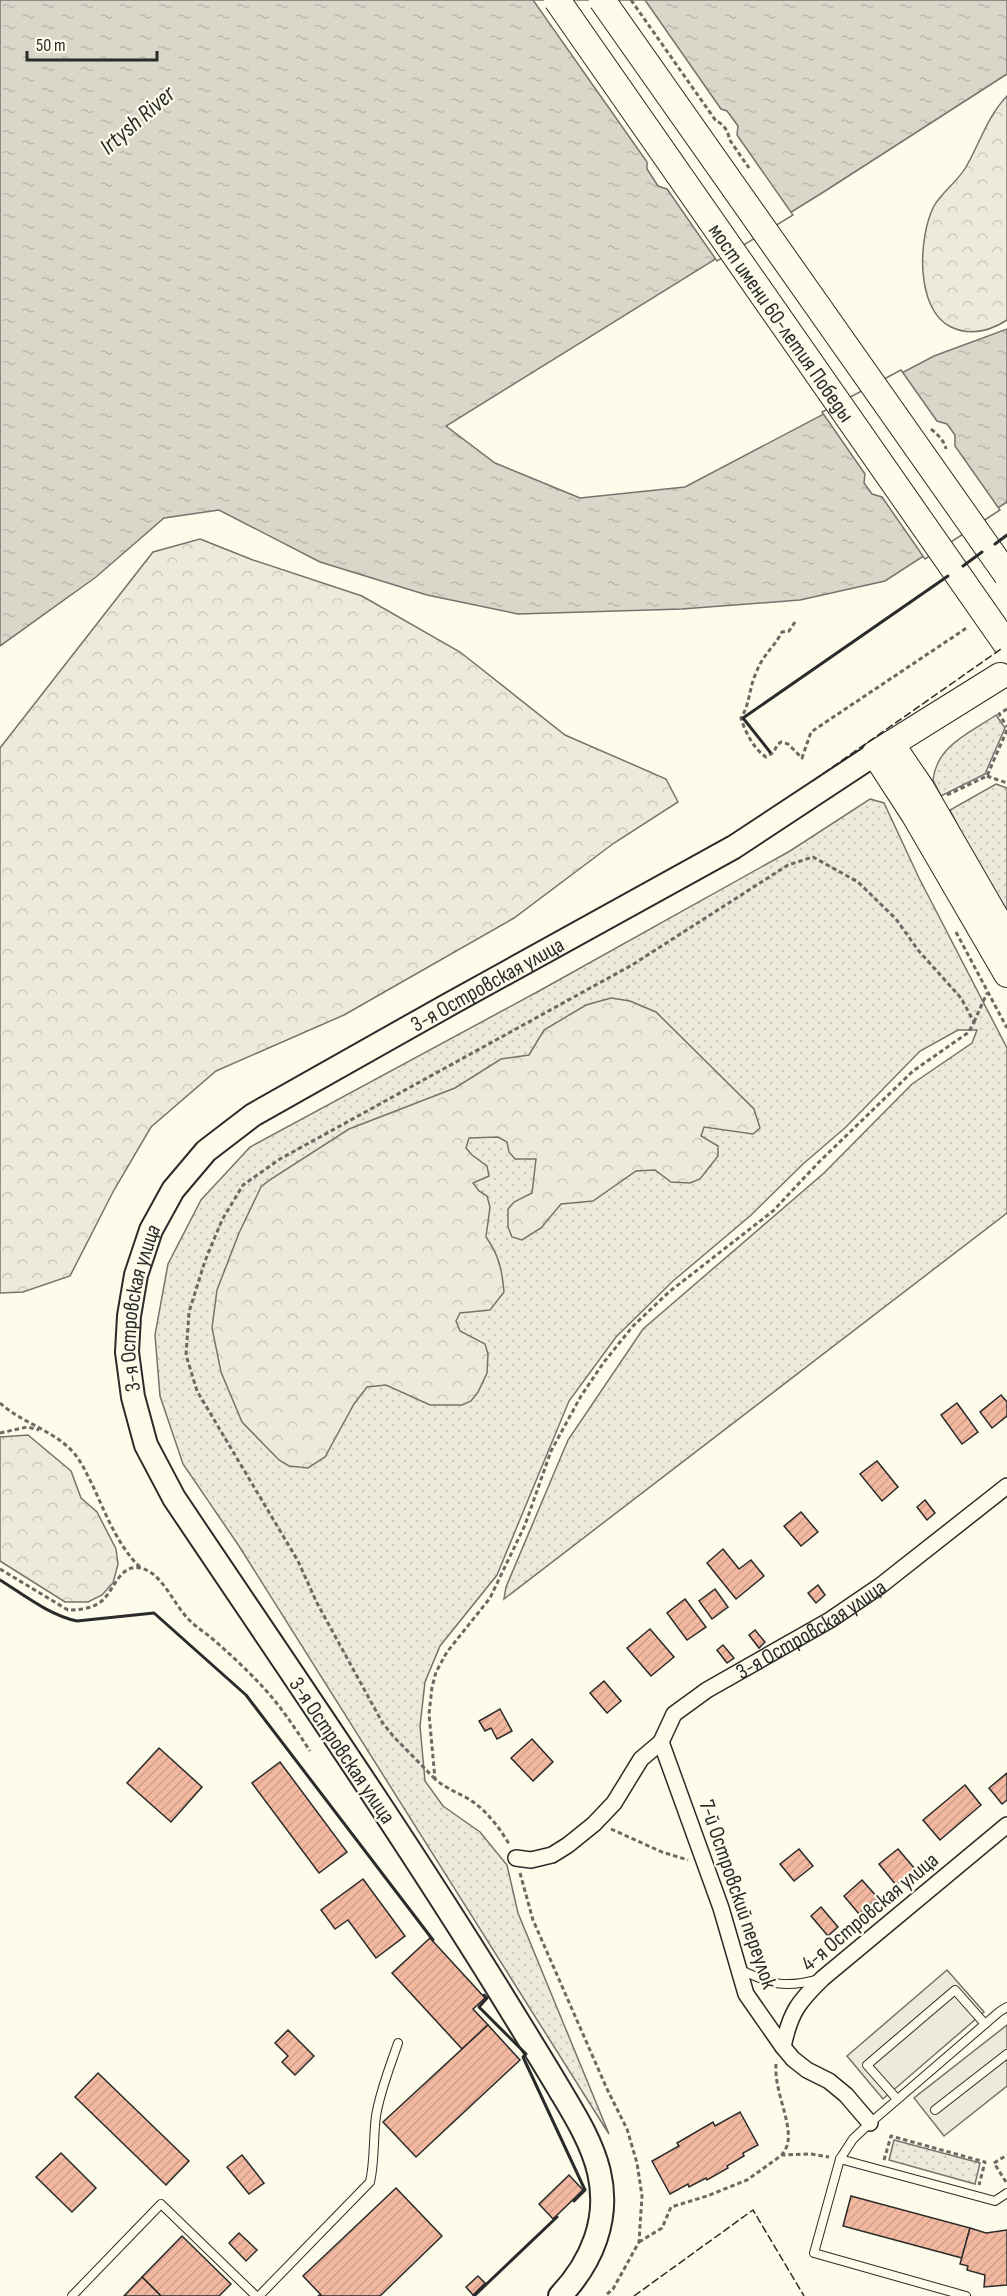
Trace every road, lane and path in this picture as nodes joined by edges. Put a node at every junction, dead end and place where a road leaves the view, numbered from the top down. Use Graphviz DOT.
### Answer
graph roads {
  1 [pos="557,0"];
  2 [pos="602,0"];
  3 [pos="1007,575"];
  4 [pos="795,622"];
  5 [pos="968,627"];
  6 [pos="1007,645"];
  7 [pos="1000,676"];
  8 [pos="1007,708"];
  9 [pos="1007,729"];
  10 [pos="883,749"];
  11 [pos="987,776"];
  12 [pos="1007,783"];
  13 [pos="939,799"];
  14 [pos="1007,937"];
  15 [pos="1007,974"];
  16 [pos="988,992"];
  17 [pos="974,1022"];
  18 [pos="0,1403"];
  19 [pos="44,1430"];
  20 [pos="0,1433"];
  21 [pos="1007,1486"];
  22 [pos="141,1568"];
  23 [pos="0,1569"];
  24 [pos="661,1742"];
  25 [pos="310,1751"];
  26 [pos="435,1779"];
  27 [pos="594,1824"];
  28 [pos="1007,1825"];
  29 [pos="516,1858"];
  30 [pos="706,1866"];
  31 [pos="737,1968"];
  32 [pos="823,1978"];
  33 [pos="1007,2007"];
  34 [pos="985,2024"];
  35 [pos="399,2043"];
  36 [pos="783,2047"];
  37 [pos="1007,2054"];
  38 [pos="897,2099"];
  39 [pos="935,2110"];
  40 [pos="870,2123"];
  41 [pos="782,2155"];
  42 [pos="1007,2156"];
  43 [pos="840,2158"];
  44 [pos="985,2162"];
  45 [pos="994,2163"];
  46 [pos="882,2170"];
  47 [pos="1007,2184"];
  48 [pos="1007,2193"];
  49 [pos="976,2196"];
  50 [pos="639,2242"];
  51 [pos="72,2296"];
  52 [pos="257,2296"];
  53 [pos="560,2296"];
  54 [pos="605,2296"];
  55 [pos="966,2296"];
  1 -- 6 [label="main road, мост имени 60-летия Победы, bridge"];
  2 -- 3 [label="main road, мост имени 60-летия Победы, bridge"];
  4 -- 5 [label="path"];
  7 -- 10 [label="main road"];
  8 -- 9 [label="path"];
  9 -- 11 [label="path"];
  10 -- 14 [label="main road"];
  10 -- 15 [label="main road"];
  10 -- 53 [label="main road, 3-я Островская улица"];
  11 -- 12 [label="path"];
  11 -- 13 [label="path"];
  16 -- 17 [label="path"];
  17 -- 26 [label="path"];
  17 -- 26 [label="path"];
  18 -- 19 [label="path"];
  19 -- 20 [label="path"];
  19 -- 22 [label="path"];
  21 -- 24 [label="street, 3-я Островская улица"];
  22 -- 23 [label="path"];
  22 -- 25 [label="path"];
  24 -- 27 [label="street, 3-я Островская улица"];
  24 -- 30 [label="street, 7-й Островский переулок"];
  26 -- 29 [label="path"];
  27 -- 29 [label="street, 3-я Островская улица"];
  27 -- 30 [label="path"];
  28 -- 32 [label="street, 4-я Островская улица"];
  29 -- 50 [label="path"];
  30 -- 31 [label="street, 7-й Островский переулок"];
  31 -- 32 [label="lane"];
  31 -- 36 [label="street, 7-й Островский переулок"];
  32 -- 36 [label="street, 4-я Островская улица"];
  33 -- 34 [label="lane"];
  34 -- 38 [label="lane"];
  34 -- 38 [label="lane"];
  35 -- 52 [label="lane"];
  36 -- 40 [label="street, 7-й Островский переулок"];
  36 -- 41 [label="path"];
  37 -- 39 [label="lane"];
  38 -- 40 [label="lane"];
  40 -- 43 [label="lane"];
  41 -- 43 [label="path"];
  41 -- 50 [label="path"];
  42 -- 45 [label="path"];
  43 -- 46 [label="lane"];
  43 -- 55 [label="lane"];
  44 -- 45 [label="path"];
  44 -- 46 [label="path"];
  44 -- 49 [label="path"];
  45 -- 47 [label="path"];
  46 -- 49 [label="lane"];
  48 -- 49 [label="lane"];
  50 -- 54 [label="path"];
  51 -- 52 [label="lane"];
}
